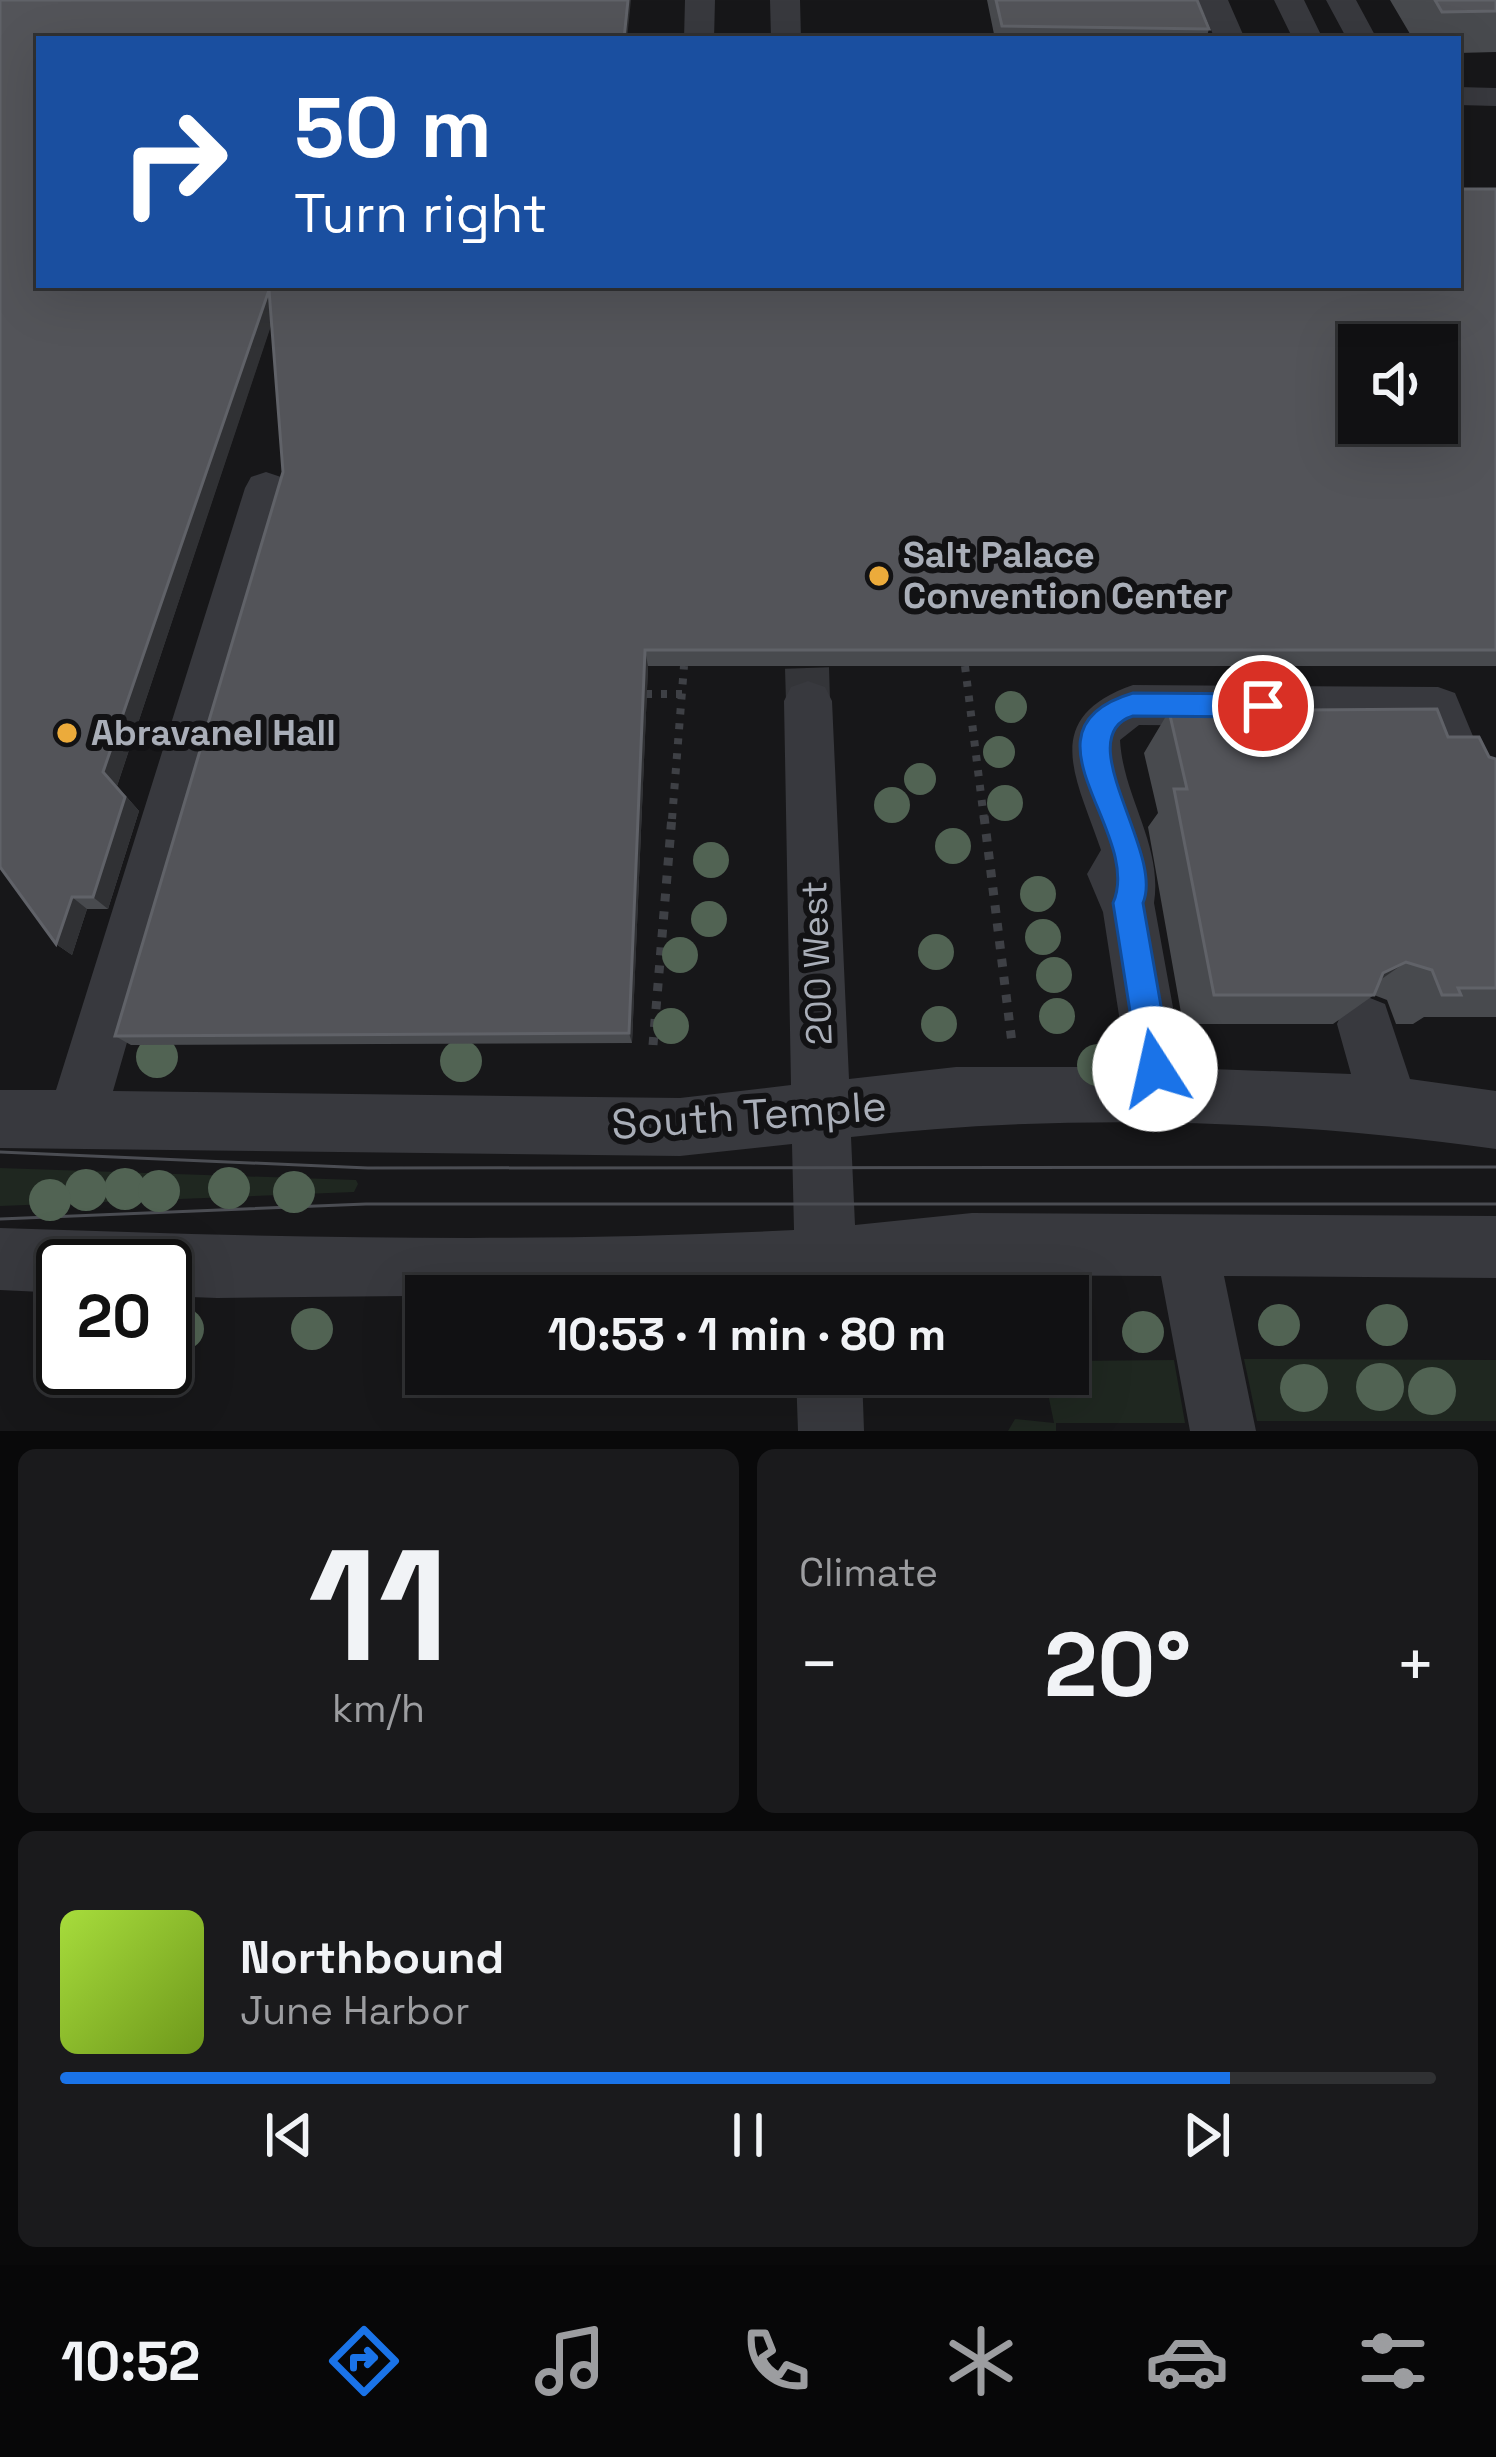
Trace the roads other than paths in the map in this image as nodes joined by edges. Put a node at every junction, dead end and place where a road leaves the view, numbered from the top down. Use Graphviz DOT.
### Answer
graph roads {
  1 [pos="700,0"];
  2 [pos="785,0"];
  3 [pos="1213,0"];
  4 [pos="1289,0"];
  5 [pos="1341,0"];
  6 [pos="699,36"];
  7 [pos="786,36"];
  8 [pos="1229,36"];
  9 [pos="1307,36"];
  10 [pos="1360,36"];
  11 [pos="1461,97"];
  12 [pos="1496,97"];
  13 [pos="266,488"];
  14 [pos="808,701"];
  15 [pos="1466,777"];
  16 [pos="1364,1024"];
  17 [pos="1160,1096"];
  18 [pos="1389,1105"];
  19 [pos="821,1114"];
  20 [pos="0,1119"];
  21 [pos="76,1119"];
  22 [pos="1496,1120"];
  23 [pos="1186,1244"];
  24 [pos="1496,1247"];
  25 [pos="0,1259"];
  26 [pos="764,1275"];
  27 [pos="826,1275"];
  28 [pos="839,1275"];
  29 [pos="830,1395"];
  30 [pos="831,1431"];
  31 [pos="1223,1431"];
  1 -- 6 [label="street"];
  2 -- 7 [label="street"];
  3 -- 8 [label="street"];
  4 -- 9 [label="street"];
  5 -- 10 [label="street"];
  11 -- 12 [label="street"];
  13 -- 21 [label="street"];
  14 -- 19 [label="street, 200 West"];
  15 -- 17 [label="street"];
  16 -- 18 [label="street"];
  17 -- 18 [label="street, South Temple"];
  17 -- 19 [label="street, South Temple"];
  18 -- 22 [label="street, South Temple"];
  19 -- 21 [label="street, South Temple"];
  19 -- 27 [label="street, 200 West"];
  20 -- 21 [label="street, South Temple"];
  23 -- 24 [label="street"];
  23 -- 28 [label="street"];
  23 -- 31 [label="street"];
  25 -- 26 [label="street"];
  29 -- 30 [label="street"];
}
